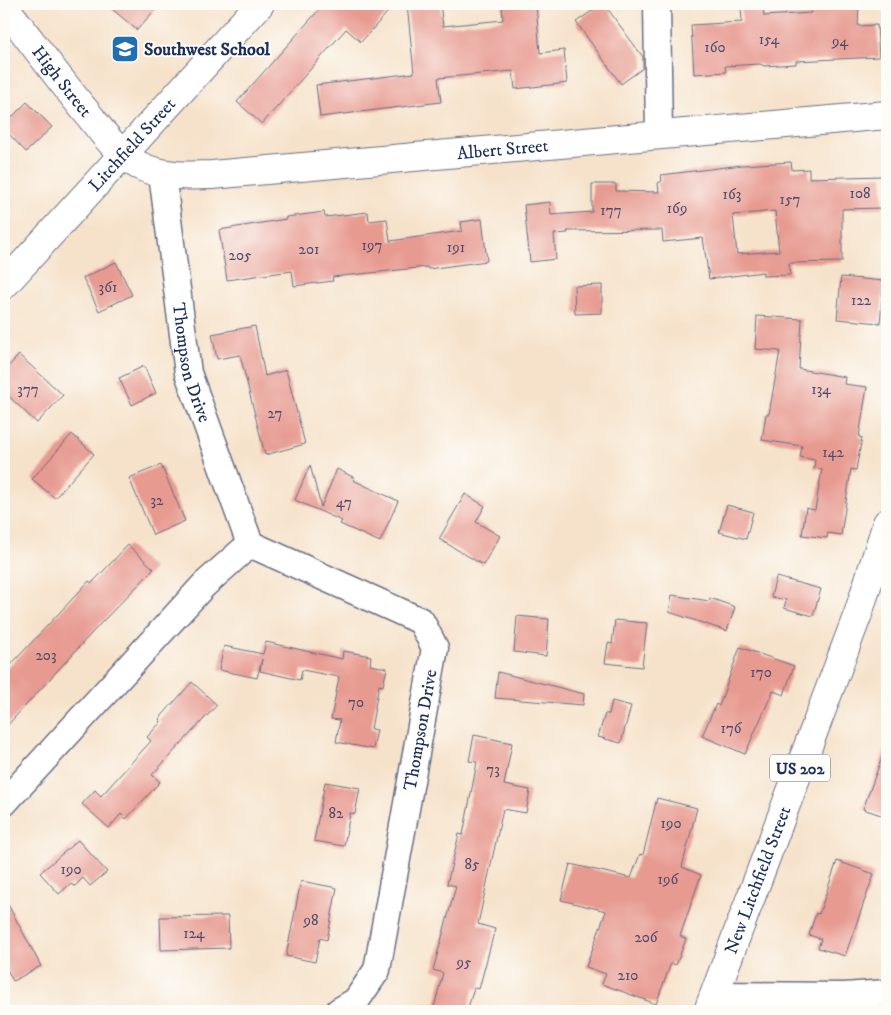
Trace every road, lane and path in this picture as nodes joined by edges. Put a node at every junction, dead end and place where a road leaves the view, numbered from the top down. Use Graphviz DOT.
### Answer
graph roads {
  1 [pos="260,4"];
  2 [pos="658,4"];
  3 [pos="4,6"];
  4 [pos="887,114"];
  5 [pos="659,135"];
  6 [pos="122,155"];
  7 [pos="162,174"];
  8 [pos="4,285"];
  9 [pos="887,523"];
  10 [pos="250,544"];
  11 [pos="4,803"];
  12 [pos="887,992"];
  13 [pos="711,1003"];
  14 [pos="339,1011"];
  1 -- 6 [label="main road, Litchfield Street"];
  2 -- 5 [label="street"];
  3 -- 6 [label="main road, High Street"];
  4 -- 5 [label="main road, Albert Street"];
  5 -- 7 [label="main road, Albert Street"];
  6 -- 7 [label="main road, Albert Street"];
  6 -- 8 [label="main road, Litchfield Street"];
  7 -- 10 [label="street, Thompson Drive"];
  9 -- 13 [label="main road, New Litchfield Street / US 202"];
  10 -- 11 [label="street"];
  10 -- 14 [label="street, Thompson Drive"];
  12 -- 13 [label="street"];
}
